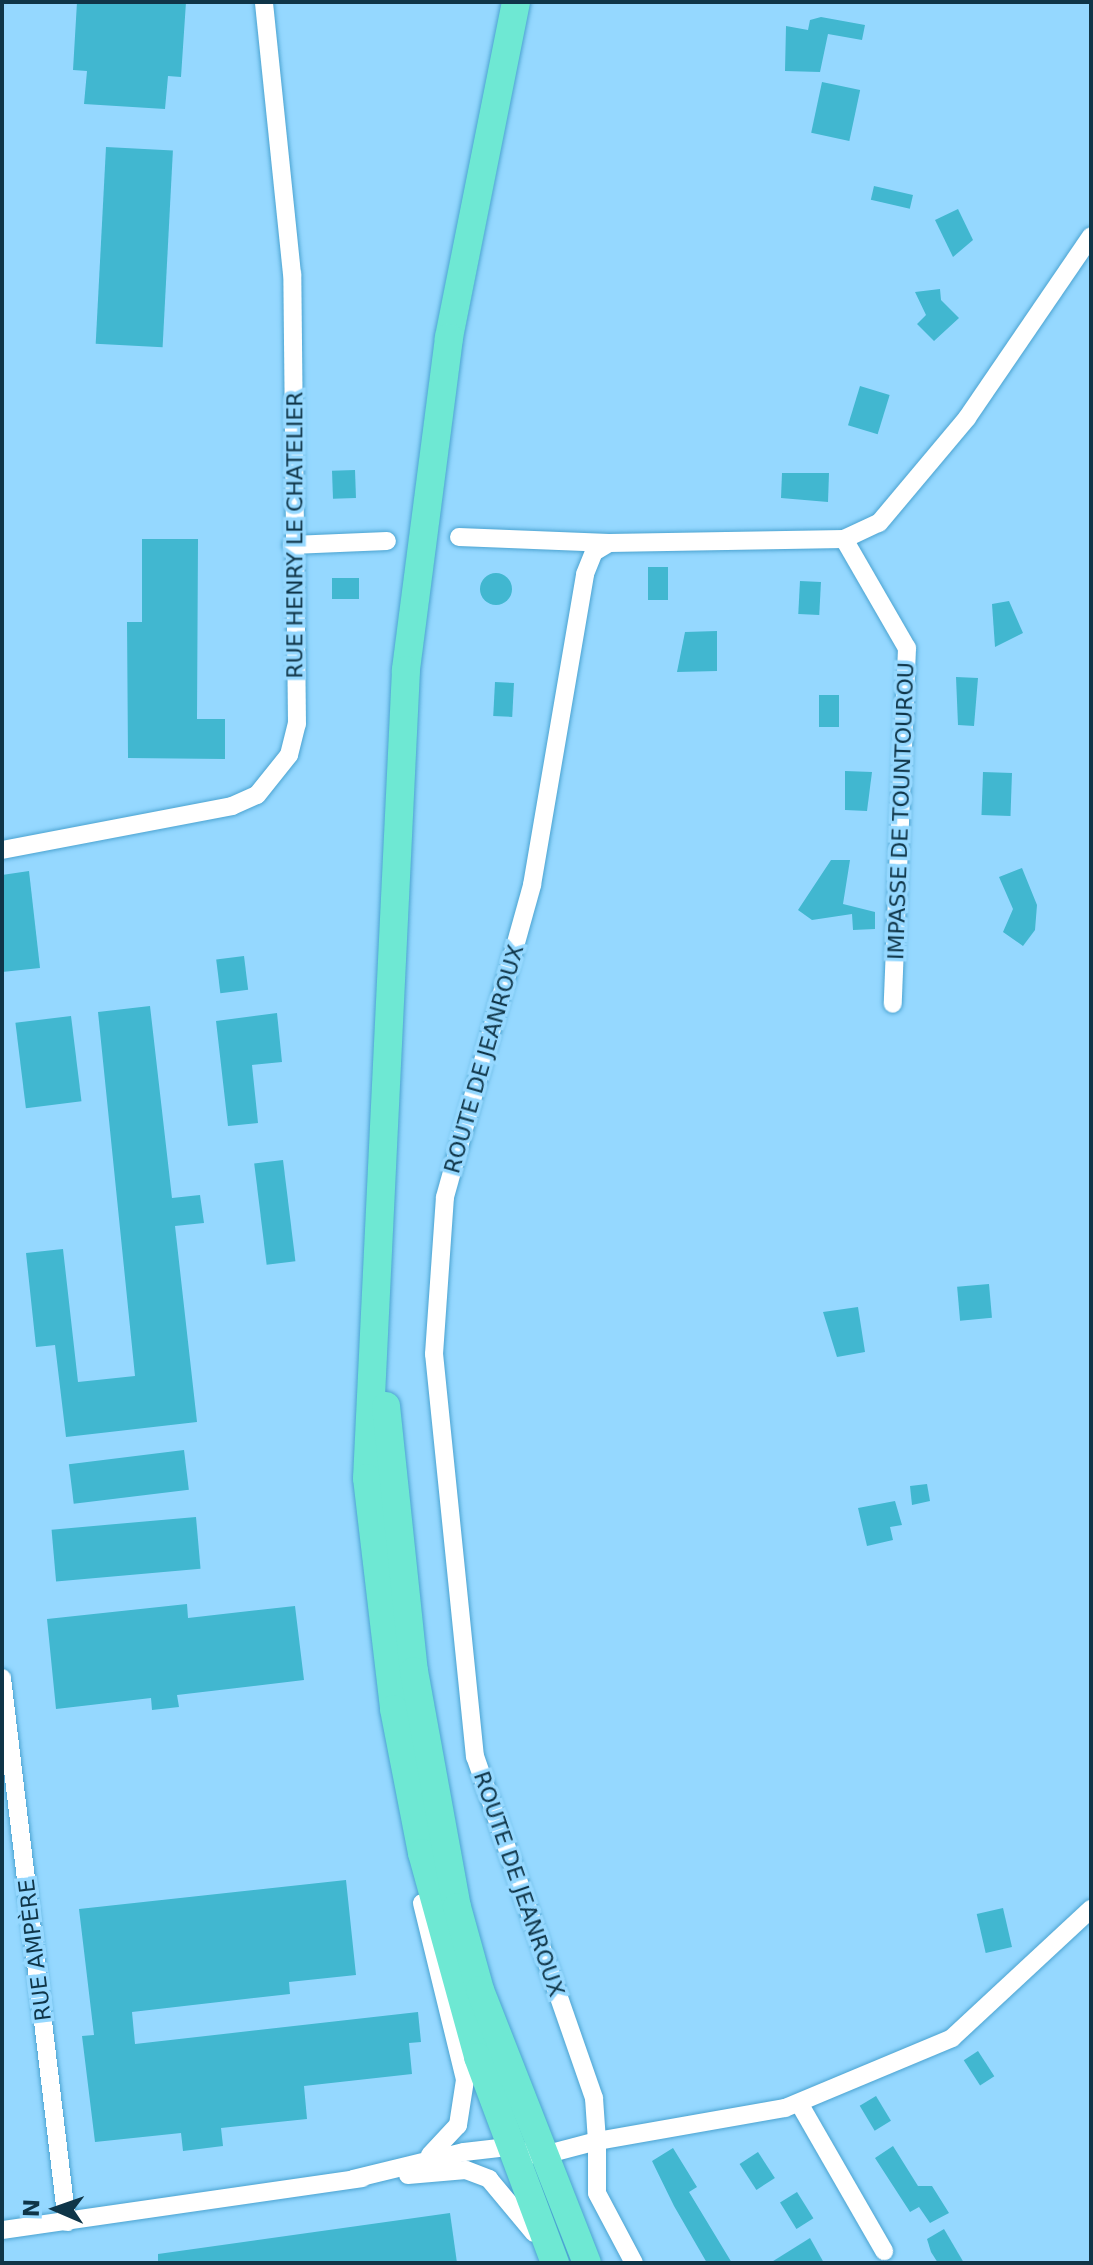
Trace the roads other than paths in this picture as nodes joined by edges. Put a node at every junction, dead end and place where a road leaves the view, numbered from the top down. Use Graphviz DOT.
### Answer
graph roads {
  1 [pos="264,2"];
  2 [pos="516,2"];
  3 [pos="1091,236"];
  4 [pos="459,537"];
  5 [pos="844,539"];
  6 [pos="387,541"];
  7 [pos="609,543"];
  8 [pos="292,545"];
  9 [pos="2,850"];
  10 [pos="893,1004"];
  11 [pos="378,1322"];
  12 [pos="2,1678"];
  13 [pos="409,1795"];
  14 [pos="1091,1909"];
  15 [pos="799,2103"];
  16 [pos="597,2141"];
  17 [pos="508,2147"];
  18 [pos="540,2156"];
  19 [pos="353,2179"];
  20 [pos="67,2222"];
  21 [pos="2,2230"];
  22 [pos="884,2251"];
  23 [pos="554,2263"];
  24 [pos="587,2263"];
  25 [pos="634,2263"];
  1 -- 8 [label="street, RUE HENRY LE CHATELIER"];
  2 -- 11 [label="main road"];
  3 -- 5 [label="street"];
  4 -- 7 [label="street"];
  5 -- 7 [label="street"];
  5 -- 10 [label="street, IMPASSE DE TOUNTOUROU"];
  6 -- 8 [label="street"];
  7 -- 16 [label="street, ROUTE DE JEANROUX"];
  8 -- 9 [label="street, RUE HENRY LE CHATELIER"];
  11 -- 13 [label="main road"];
  11 -- 18 [label="main road"];
  12 -- 20 [label="street, RUE AMPÈRE"];
  13 -- 17 [label="main road"];
  13 -- 19 [label="street"];
  14 -- 15 [label="street"];
  15 -- 16 [label="street"];
  15 -- 22 [label="street"];
  16 -- 18 [label="street"];
  16 -- 25 [label="street, ROUTE DE JEANROUX"];
  17 -- 18 [label="street"];
  17 -- 19 [label="street"];
  17 -- 23 [label="main road"];
  18 -- 24 [label="main road"];
  19 -- 20 [label="street"];
  19 -- 23 [label="street"];
  20 -- 21 [label="street"];
}
